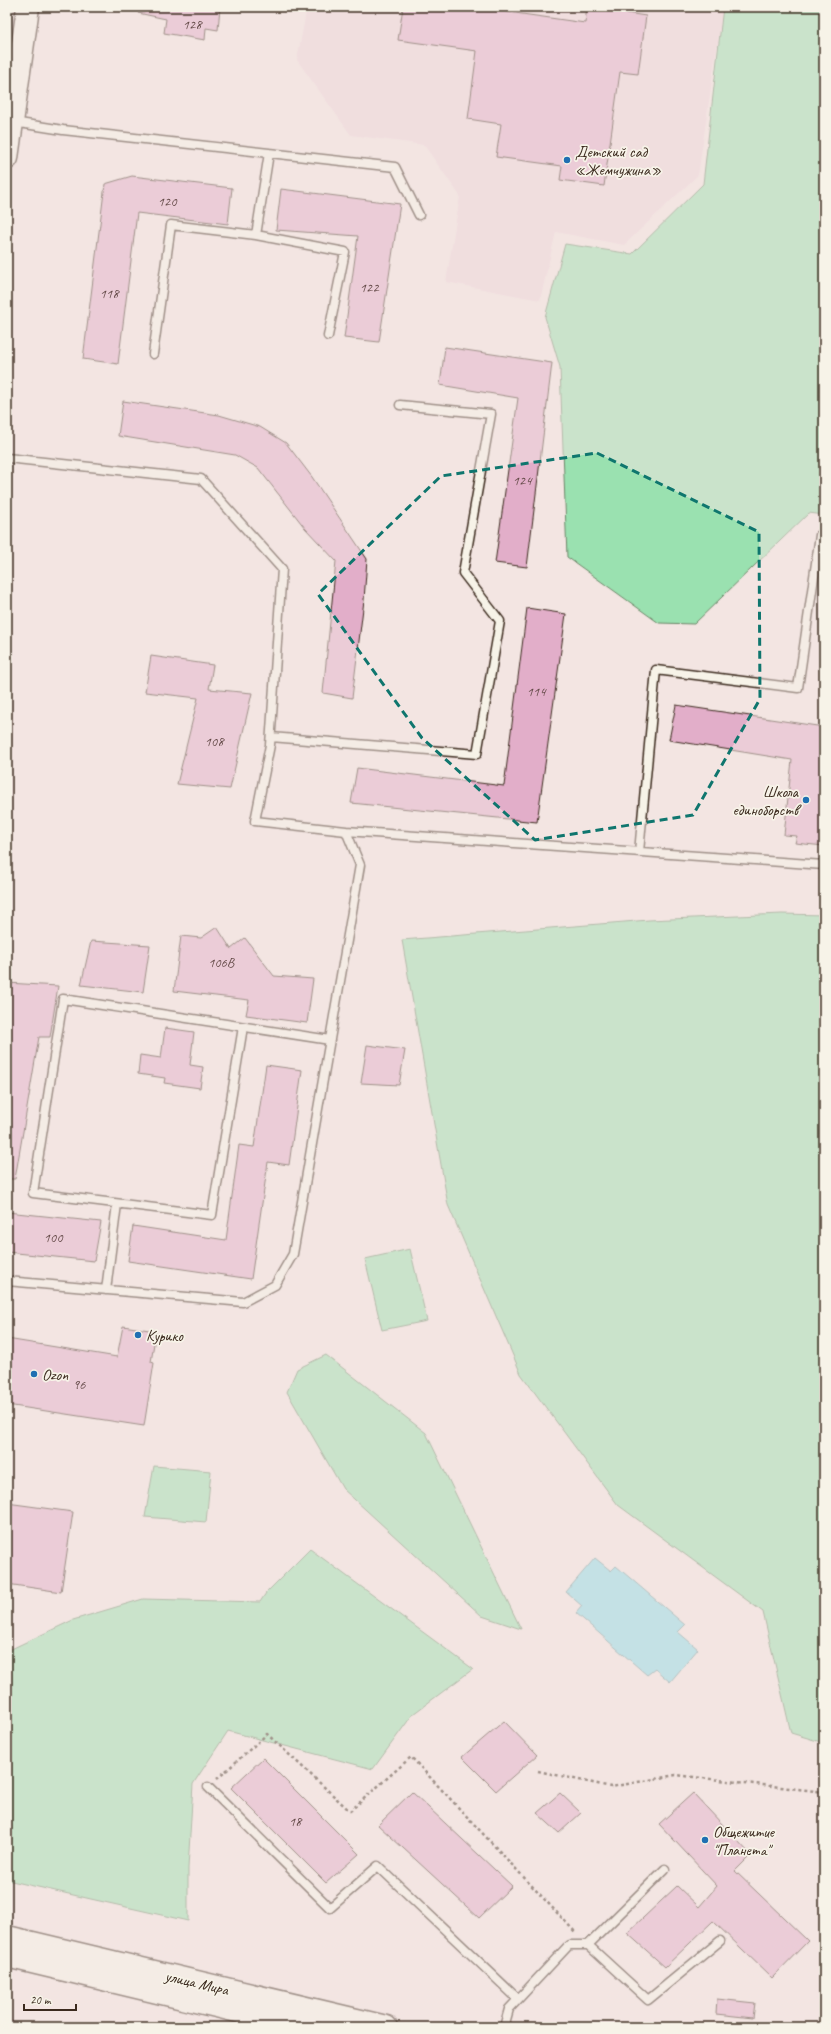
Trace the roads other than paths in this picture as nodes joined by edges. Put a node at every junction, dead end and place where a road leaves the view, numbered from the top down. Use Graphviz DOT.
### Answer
graph roads {
  1 [pos="28,7"];
  2 [pos="10,121"];
  3 [pos="269,153"];
  4 [pos="7,158"];
  5 [pos="419,215"];
  6 [pos="256,235"];
  7 [pos="328,336"];
  8 [pos="153,354"];
  9 [pos="400,406"];
  10 [pos="7,458"];
  11 [pos="824,535"];
  12 [pos="271,737"];
  13 [pos="346,831"];
  14 [pos="639,852"];
  15 [pos="824,865"];
  16 [pos="243,1027"];
  17 [pos="330,1040"];
  18 [pos="117,1204"];
  19 [pos="7,1281"];
  20 [pos="106,1290"];
  21 [pos="208,1787"];
  22 [pos="665,1869"];
  23 [pos="7,1937"];
  24 [pos="720,1941"];
  25 [pos="588,1945"];
  26 [pos="7,1956"];
  27 [pos="518,1999"];
  28 [pos="275,2014"];
  29 [pos="304,2027"];
  30 [pos="386,2027"];
  31 [pos="504,2027"];
  1 -- 2 [label="main road"];
  2 -- 3 [label="lane"];
  2 -- 4 [label="main road"];
  3 -- 5 [label="lane"];
  3 -- 6 [label="lane"];
  6 -- 7 [label="lane"];
  6 -- 8 [label="lane"];
  9 -- 12 [label="lane"];
  10 -- 12 [label="lane"];
  11 -- 14 [label="lane"];
  12 -- 13 [label="lane"];
  13 -- 14 [label="lane"];
  13 -- 17 [label="lane"];
  14 -- 15 [label="lane"];
  16 -- 17 [label="lane"];
  16 -- 18 [label="lane"];
  16 -- 18 [label="lane"];
  17 -- 20 [label="lane"];
  18 -- 20 [label="lane"];
  19 -- 20 [label="lane"];
  21 -- 27 [label="lane"];
  22 -- 25 [label="lane"];
  23 -- 28 [label="main road, улица Мира"];
  24 -- 25 [label="lane"];
  25 -- 27 [label="lane"];
  26 -- 28 [label="main road, улица Мира"];
  27 -- 31 [label="lane"];
  28 -- 29 [label="main road, улица Мира"];
  28 -- 30 [label="main road, улица Мира"];
}
